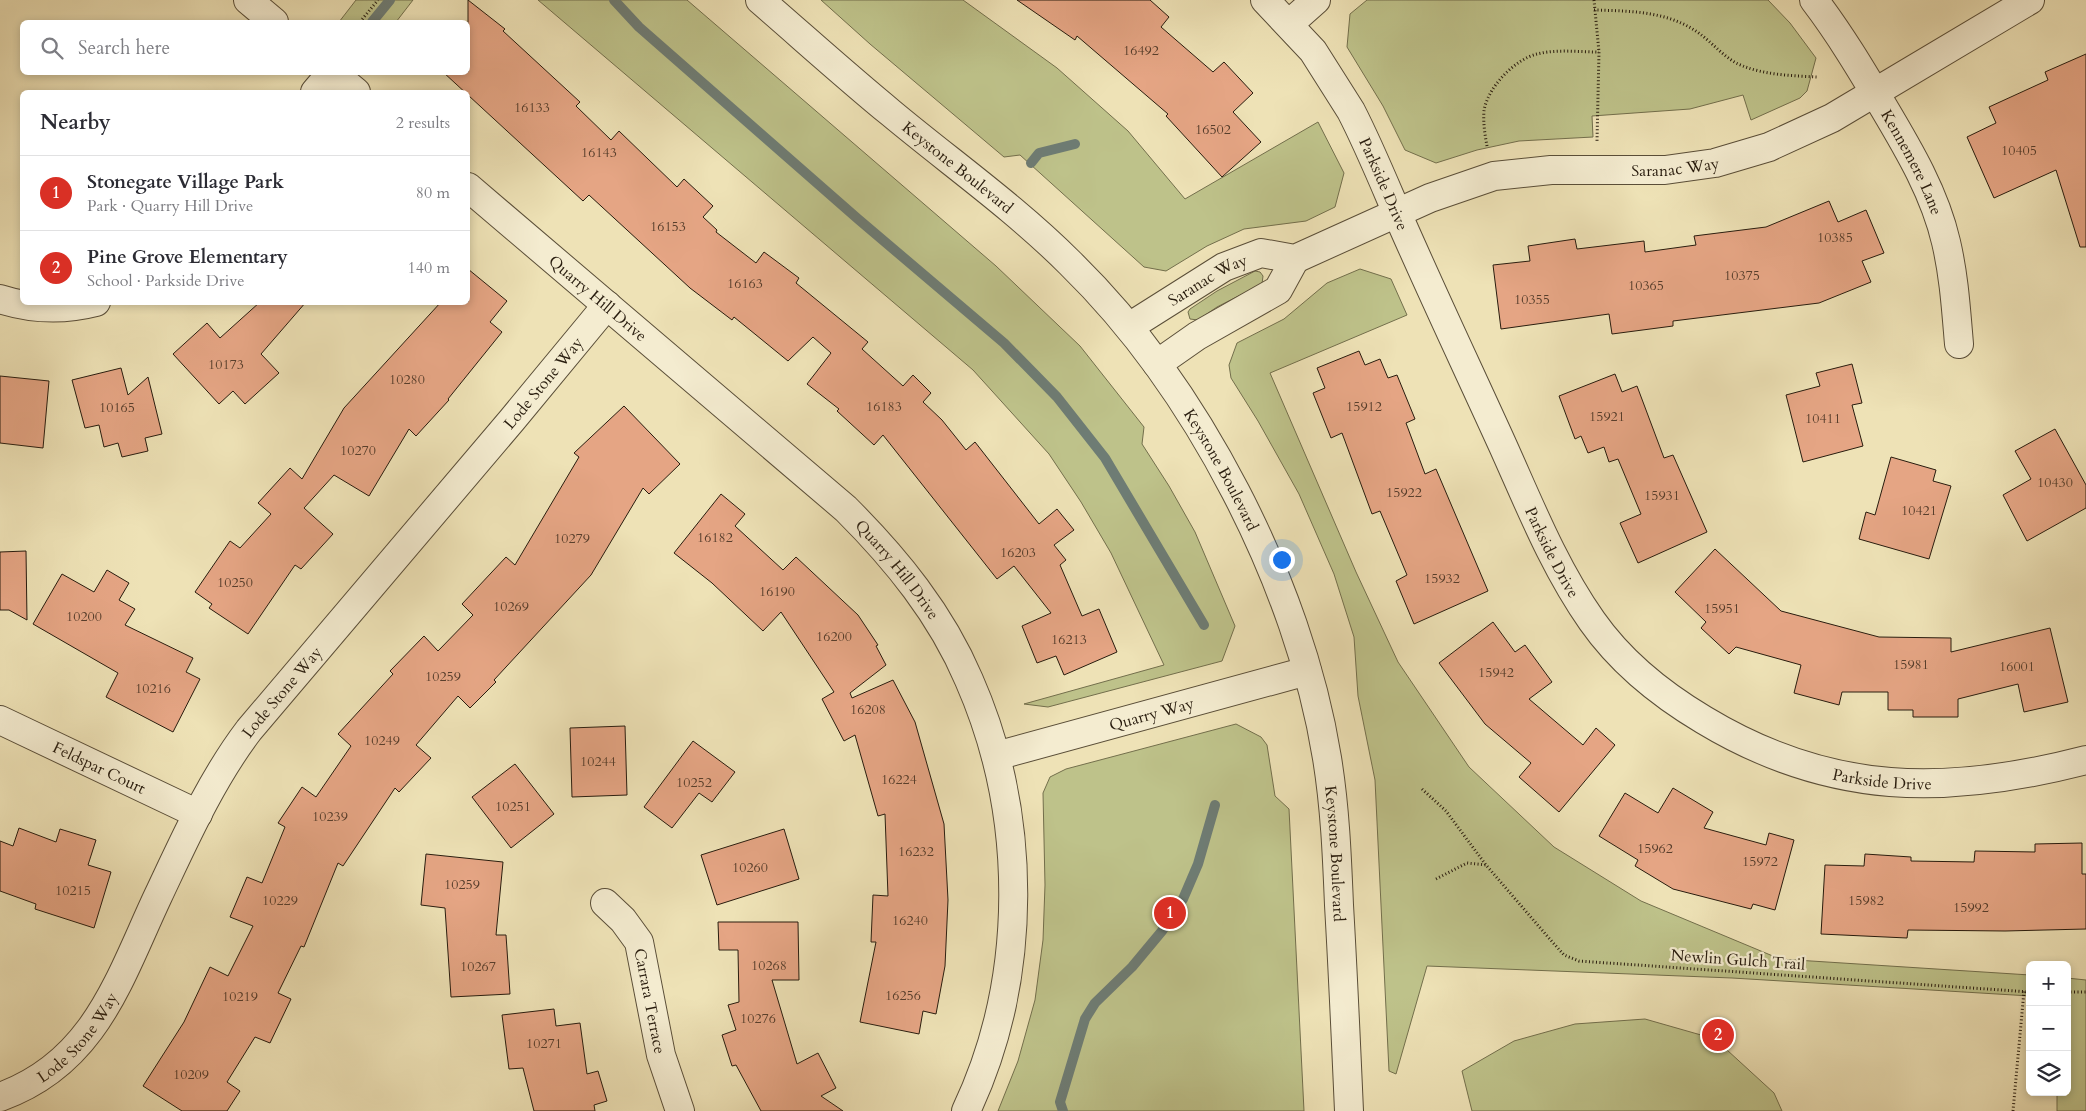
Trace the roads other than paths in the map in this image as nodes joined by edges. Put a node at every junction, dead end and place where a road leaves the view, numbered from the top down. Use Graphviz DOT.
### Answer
graph roads {
  1 [pos="248,0"];
  2 [pos="760,0"];
  3 [pos="1265,0"];
  4 [pos="1316,0"];
  5 [pos="1814,0"];
  6 [pos="2030,0"];
  7 [pos="272,20"];
  8 [pos="1288,24"];
  9 [pos="329,75"];
  10 [pos="336,75"];
  11 [pos="317,90"];
  12 [pos="354,90"];
  13 [pos="1875,92"];
  14 [pos="470,189"];
  15 [pos="1396,213"];
  16 [pos="1295,259"];
  17 [pos="0,299"];
  18 [pos="20,303"];
  19 [pos="29,305"];
  20 [pos="80,305"];
  21 [pos="607,305"];
  22 [pos="1129,327"];
  23 [pos="1959,344"];
  24 [pos="1157,364"];
  25 [pos="1307,671"];
  26 [pos="0,720"];
  27 [pos="996,756"];
  28 [pos="2086,760"];
  29 [pos="198,814"];
  30 [pos="605,903"];
  31 [pos="0,1097"];
  32 [pos="680,1111"];
  33 [pos="966,1111"];
  34 [pos="1349,1111"];
  1 -- 7 [label="street"];
  2 -- 22 [label="street, Keystone Boulevard"];
  3 -- 8 [label="street, Parkside Drive"];
  4 -- 8 [label="street"];
  5 -- 13 [label="street, Kennemere Lane"];
  6 -- 13 [label="street, Saranac Way"];
  8 -- 15 [label="street, Parkside Drive"];
  9 -- 11 [label="street"];
  10 -- 12 [label="street"];
  13 -- 15 [label="street, Saranac Way"];
  13 -- 23 [label="street, Kennemere Lane"];
  14 -- 21 [label="street, Quarry Hill Drive"];
  15 -- 16 [label="street, Saranac Way"];
  15 -- 28 [label="street, Parkside Drive"];
  16 -- 22 [label="street, Saranac Way"];
  16 -- 24 [label="street"];
  17 -- 18 [label="street"];
  19 -- 20 [label="street"];
  21 -- 27 [label="street, Quarry Hill Drive"];
  21 -- 29 [label="street, Lode Stone Way"];
  22 -- 24 [label="street, Keystone Boulevard"];
  24 -- 25 [label="street, Keystone Boulevard"];
  25 -- 27 [label="street, Quarry Way"];
  25 -- 34 [label="street, Keystone Boulevard"];
  26 -- 29 [label="street, Feldspar Court"];
  27 -- 33 [label="street, Quarry Hill Drive"];
  29 -- 31 [label="street, Lode Stone Way"];
  30 -- 32 [label="street, Carrara Terrace"];
}
